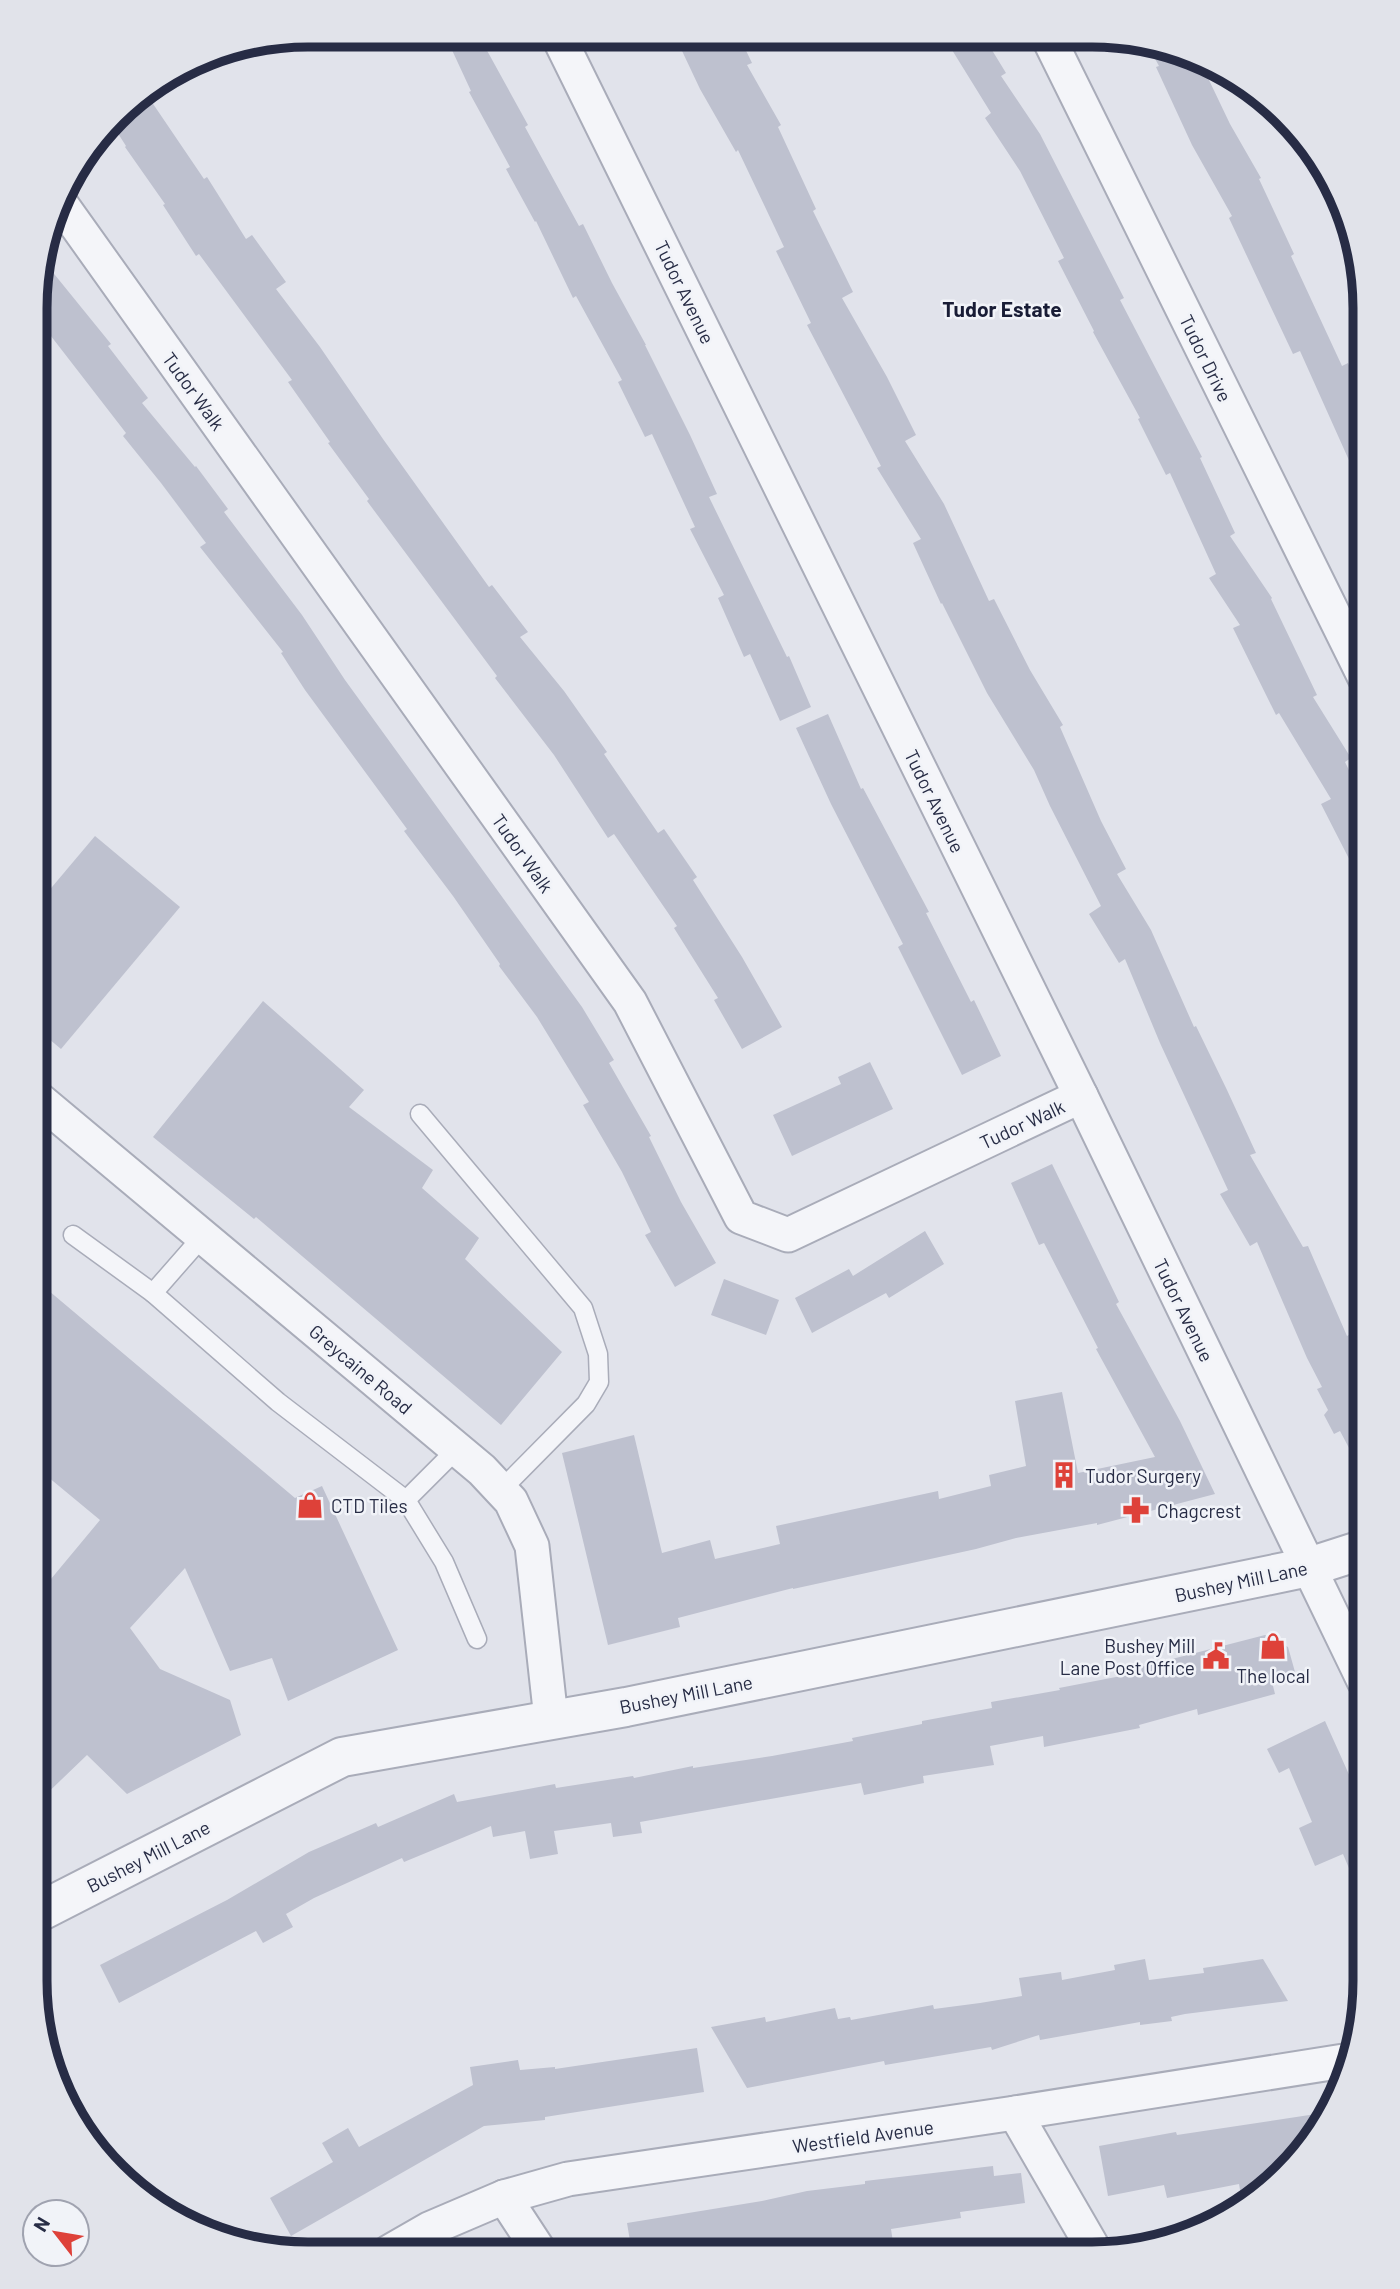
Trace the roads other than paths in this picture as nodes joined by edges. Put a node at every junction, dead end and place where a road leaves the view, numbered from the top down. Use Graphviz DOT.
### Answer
graph roads {
  1 [pos="563,47"];
  2 [pos="1053,47"];
  3 [pos="66,211"];
  4 [pos="1353,654"];
  5 [pos="1081,1096"];
  6 [pos="47,1106"];
  7 [pos="420,1114"];
  8 [pos="73,1235"];
  9 [pos="203,1236"];
  10 [pos="153,1293"];
  11 [pos="457,1449"];
  12 [pos="501,1490"];
  13 [pos="406,1500"];
  14 [pos="1353,1553"];
  15 [pos="1309,1567"];
  16 [pos="477,1639"];
  17 [pos="1353,1658"];
  18 [pos="551,1718"];
  19 [pos="47,1908"];
  20 [pos="1340,2062"];
  21 [pos="1014,2113"];
  22 [pos="504,2197"];
  23 [pos="406,2242"];
  24 [pos="533,2242"];
  25 [pos="1090,2242"];
  1 -- 5 [label="street, Tudor Avenue"];
  2 -- 4 [label="street, Tudor Drive"];
  3 -- 5 [label="street, Tudor Walk"];
  5 -- 15 [label="street, Tudor Avenue"];
  6 -- 9 [label="street, Greycaine Road"];
  7 -- 12 [label="lane"];
  8 -- 10 [label="lane"];
  9 -- 10 [label="lane"];
  9 -- 11 [label="street, Greycaine Road"];
  10 -- 13 [label="lane"];
  11 -- 12 [label="street, Greycaine Road"];
  11 -- 13 [label="lane"];
  12 -- 18 [label="street, Greycaine Road"];
  13 -- 16 [label="lane"];
  14 -- 15 [label="street, Bushey Mill Lane"];
  15 -- 17 [label="street, Tudor Avenue"];
  15 -- 18 [label="street, Bushey Mill Lane"];
  18 -- 19 [label="street, Bushey Mill Lane"];
  20 -- 21 [label="street, Westfield Avenue"];
  21 -- 22 [label="street, Westfield Avenue"];
  21 -- 25 [label="street"];
  22 -- 23 [label="street, Westfield Avenue"];
  22 -- 24 [label="street"];
}
